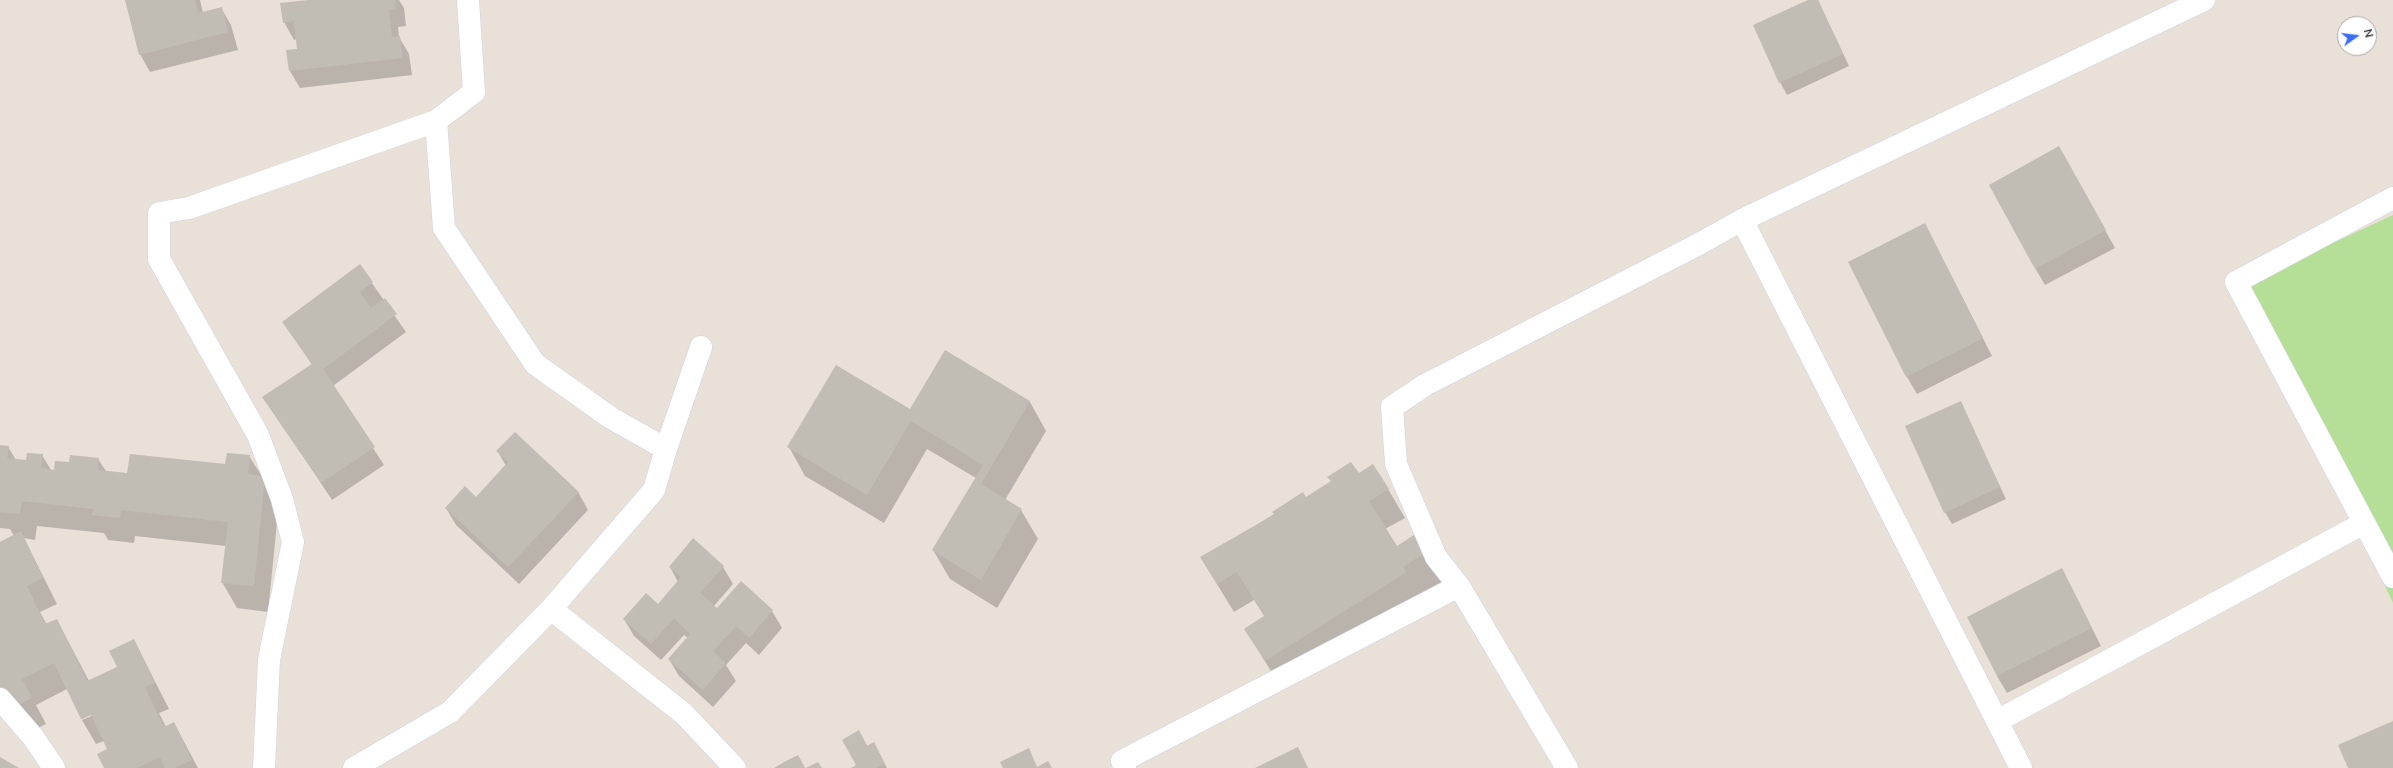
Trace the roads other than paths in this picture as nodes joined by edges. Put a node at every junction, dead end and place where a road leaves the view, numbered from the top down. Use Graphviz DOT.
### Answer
graph roads {
  1 [pos="468,0"];
  2 [pos="2204,0"];
  3 [pos="436,121"];
  4 [pos="2393,198"];
  5 [pos="1742,220"];
  6 [pos="701,347"];
  7 [pos="666,449"];
  8 [pos="2364,522"];
  9 [pos="2393,577"];
  10 [pos="1459,586"];
  11 [pos="551,609"];
  12 [pos="0,699"];
  13 [pos="1997,720"];
  14 [pos="54,768"];
  15 [pos="264,768"];
  16 [pos="354,768"];
  17 [pos="735,768"];
  18 [pos="1126,768"];
  19 [pos="1567,768"];
  20 [pos="2022,768"];
  1 -- 3 [label="street"];
  2 -- 5 [label="street"];
  3 -- 7 [label="street"];
  3 -- 15 [label="street"];
  4 -- 8 [label="street"];
  5 -- 10 [label="street"];
  5 -- 13 [label="street"];
  6 -- 7 [label="street"];
  7 -- 11 [label="street"];
  8 -- 9 [label="street"];
  8 -- 13 [label="street"];
  10 -- 18 [label="street"];
  10 -- 19 [label="street"];
  11 -- 16 [label="street"];
  11 -- 17 [label="street"];
  12 -- 14 [label="street"];
  13 -- 20 [label="street"];
}
